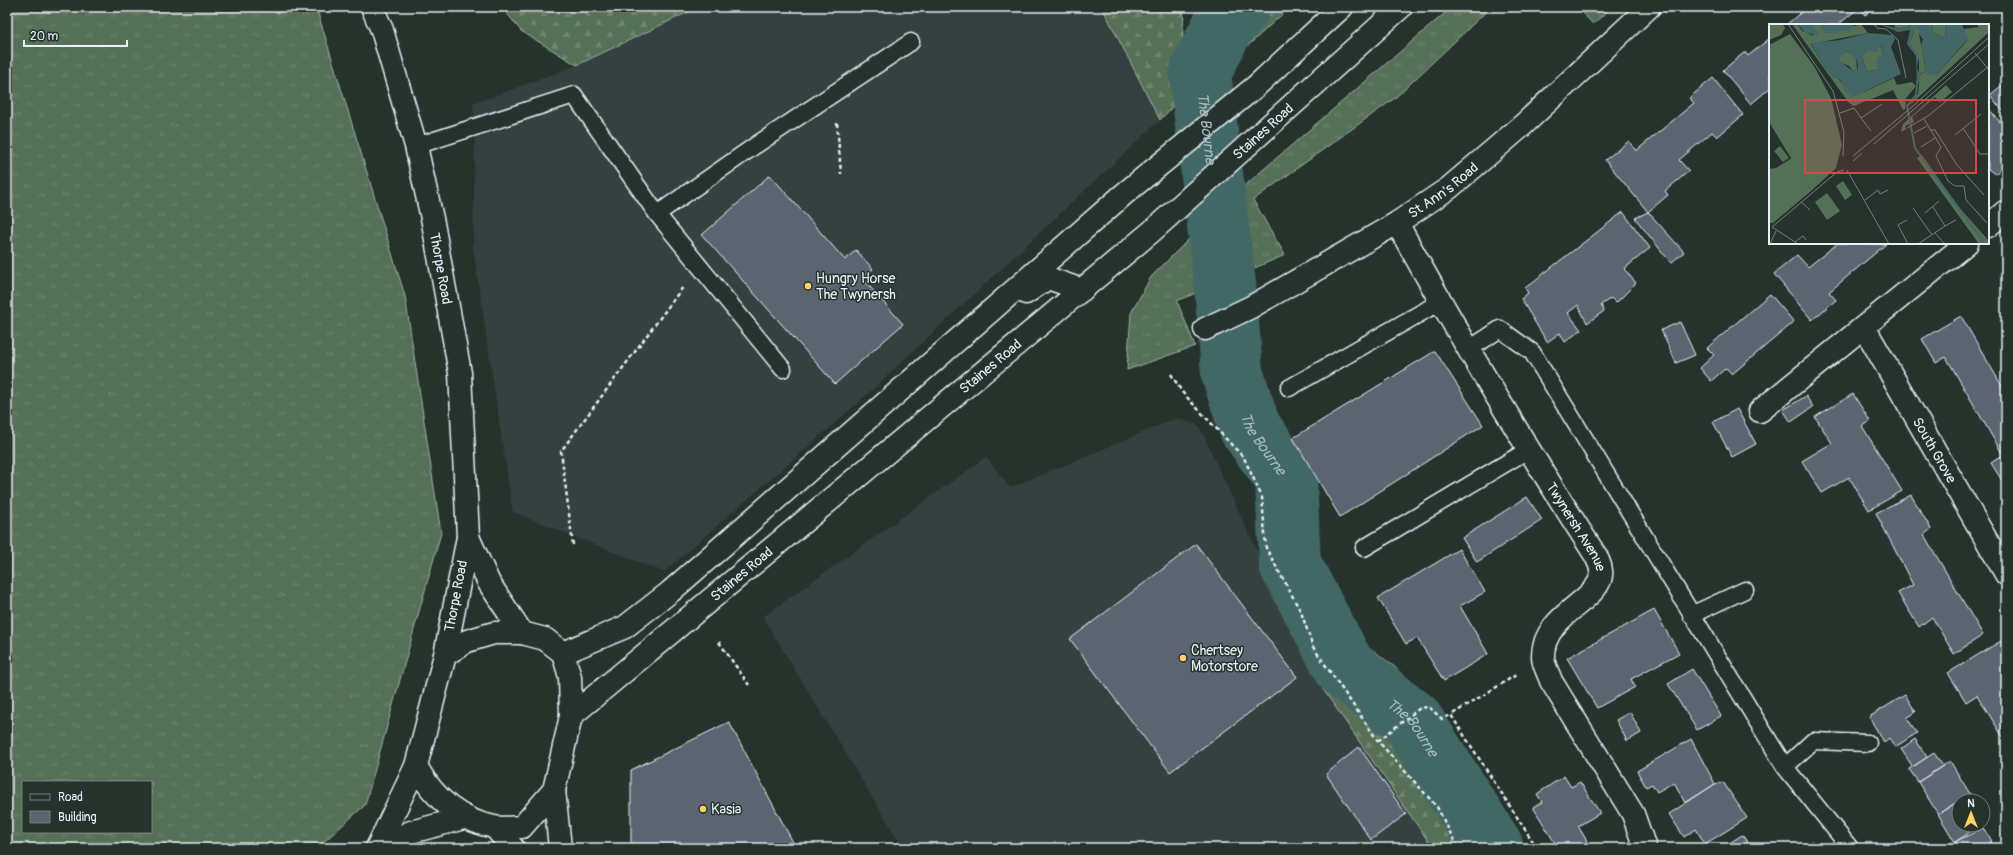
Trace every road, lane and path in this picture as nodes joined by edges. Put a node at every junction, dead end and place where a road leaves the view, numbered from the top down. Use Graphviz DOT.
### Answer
graph roads {
  1 [pos="372,7"];
  2 [pos="1342,7"];
  3 [pos="1401,7"];
  4 [pos="1649,7"];
  5 [pos="911,42"];
  6 [pos="832,95"];
  7 [pos="416,146"];
  8 [pos="841,174"];
  9 [pos="2006,211"];
  10 [pos="657,214"];
  11 [pos="1397,223"];
  12 [pos="1989,225"];
  13 [pos="1966,244"];
  14 [pos="699,267"];
  15 [pos="1082,290"];
  16 [pos="1440,302"];
  17 [pos="1864,327"];
  18 [pos="1205,329"];
  19 [pos="960,338"];
  20 [pos="1468,350"];
  21 [pos="783,369"];
  22 [pos="1172,374"];
  23 [pos="1288,388"];
  24 [pos="1760,411"];
  25 [pos="1528,450"];
  26 [pos="468,537"];
  27 [pos="573,546"];
  28 [pos="1364,548"];
  29 [pos="2006,574"];
  30 [pos="1745,590"];
  31 [pos="1691,614"];
  32 [pos="522,633"];
  33 [pos="719,642"];
  34 [pos="563,652"];
  35 [pos="445,655"];
  36 [pos="1543,658"];
  37 [pos="749,685"];
  38 [pos="1451,715"];
  39 [pos="571,716"];
  40 [pos="1378,741"];
  41 [pos="1868,743"];
  42 [pos="416,766"];
  43 [pos="1785,767"];
  44 [pos="554,790"];
  45 [pos="464,818"];
  46 [pos="495,828"];
  47 [pos="377,848"];
  48 [pos="513,848"];
  49 [pos="560,848"];
  50 [pos="1458,848"];
  51 [pos="1537,848"];
  52 [pos="1645,848"];
  53 [pos="1850,848"];
  1 -- 7 [label="main road, Thorpe Road"];
  2 -- 19 [label="main road"];
  3 -- 15 [label="main road, Staines Road"];
  4 -- 11 [label="main road, St Ann's Road"];
  5 -- 6 [label="lane"];
  6 -- 8 [label="path"];
  6 -- 10 [label="lane"];
  7 -- 10 [label="lane"];
  7 -- 26 [label="main road, Thorpe Road"];
  9 -- 12 [label="main road"];
  10 -- 14 [label="lane"];
  11 -- 16 [label="main road, Twynersh Avenue"];
  11 -- 18 [label="main road, St Ann's Road"];
  13 -- 17 [label="main road"];
  14 -- 21 [label="lane"];
  14 -- 27 [label="path"];
  15 -- 19 [label="main road"];
  15 -- 39 [label="main road, Staines Road"];
  16 -- 20 [label="main road, Twynersh Avenue"];
  16 -- 23 [label="lane"];
  17 -- 24 [label="main road"];
  17 -- 29 [label="main road, South Grove"];
  19 -- 34 [label="main road"];
  20 -- 25 [label="main road, Twynersh Avenue"];
  20 -- 31 [label="lane"];
  22 -- 40 [label="path"];
  25 -- 28 [label="lane"];
  25 -- 36 [label="main road, Twynersh Avenue"];
  26 -- 32 [label="main road, Thorpe Road"];
  26 -- 35 [label="main road, Thorpe Road"];
  30 -- 31 [label="lane"];
  31 -- 43 [label="lane"];
  32 -- 34 [label="main road"];
  32 -- 35 [label="main road"];
  33 -- 37 [label="path"];
  34 -- 39 [label="main road"];
  35 -- 42 [label="main road, Thorpe Road"];
  36 -- 38 [label="path"];
  36 -- 52 [label="main road, Twynersh Avenue"];
  38 -- 40 [label="path"];
  38 -- 51 [label="path"];
  39 -- 44 [label="main road"];
  40 -- 50 [label="path"];
  41 -- 43 [label="lane"];
  42 -- 45 [label="main road"];
  42 -- 47 [label="main road"];
  43 -- 53 [label="lane"];
  44 -- 46 [label="main road"];
  44 -- 49 [label="main road"];
  45 -- 46 [label="main road"];
  45 -- 47 [label="main road"];
  46 -- 48 [label="main road"];
}
